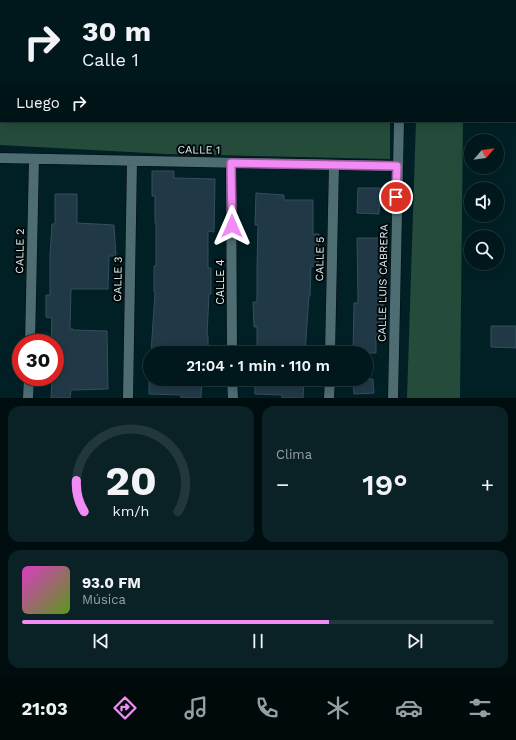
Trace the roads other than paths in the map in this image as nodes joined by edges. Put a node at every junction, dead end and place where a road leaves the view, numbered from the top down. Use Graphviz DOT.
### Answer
graph roads {
  1 [pos="399,122"];
  2 [pos="0,158"];
  3 [pos="34,159"];
  4 [pos="132,161"];
  5 [pos="231,163"];
  6 [pos="334,165"];
  7 [pos="397,166"];
  8 [pos="30,334"];
  9 [pos="232,346"];
  10 [pos="330,346"];
  11 [pos="29,386"];
  12 [pos="232,386"];
  13 [pos="330,386"];
  14 [pos="28,398"];
  15 [pos="128,398"];
  16 [pos="232,398"];
  17 [pos="329,398"];
  18 [pos="393,398"];
  1 -- 7 [label="street, CALLE LUIS CABRERA"];
  2 -- 3 [label="street, CALLE 1"];
  3 -- 4 [label="street, CALLE 1"];
  3 -- 8 [label="street, CALLE 2"];
  4 -- 5 [label="street, CALLE 1"];
  4 -- 15 [label="street, CALLE 3"];
  5 -- 6 [label="street, CALLE 1"];
  5 -- 9 [label="street, CALLE 4"];
  6 -- 7 [label="street, CALLE 1"];
  6 -- 10 [label="street, CALLE 5"];
  7 -- 18 [label="street, CALLE LUIS CABRERA"];
  11 -- 14 [label="street"];
  12 -- 16 [label="street"];
  13 -- 17 [label="street"];
}
